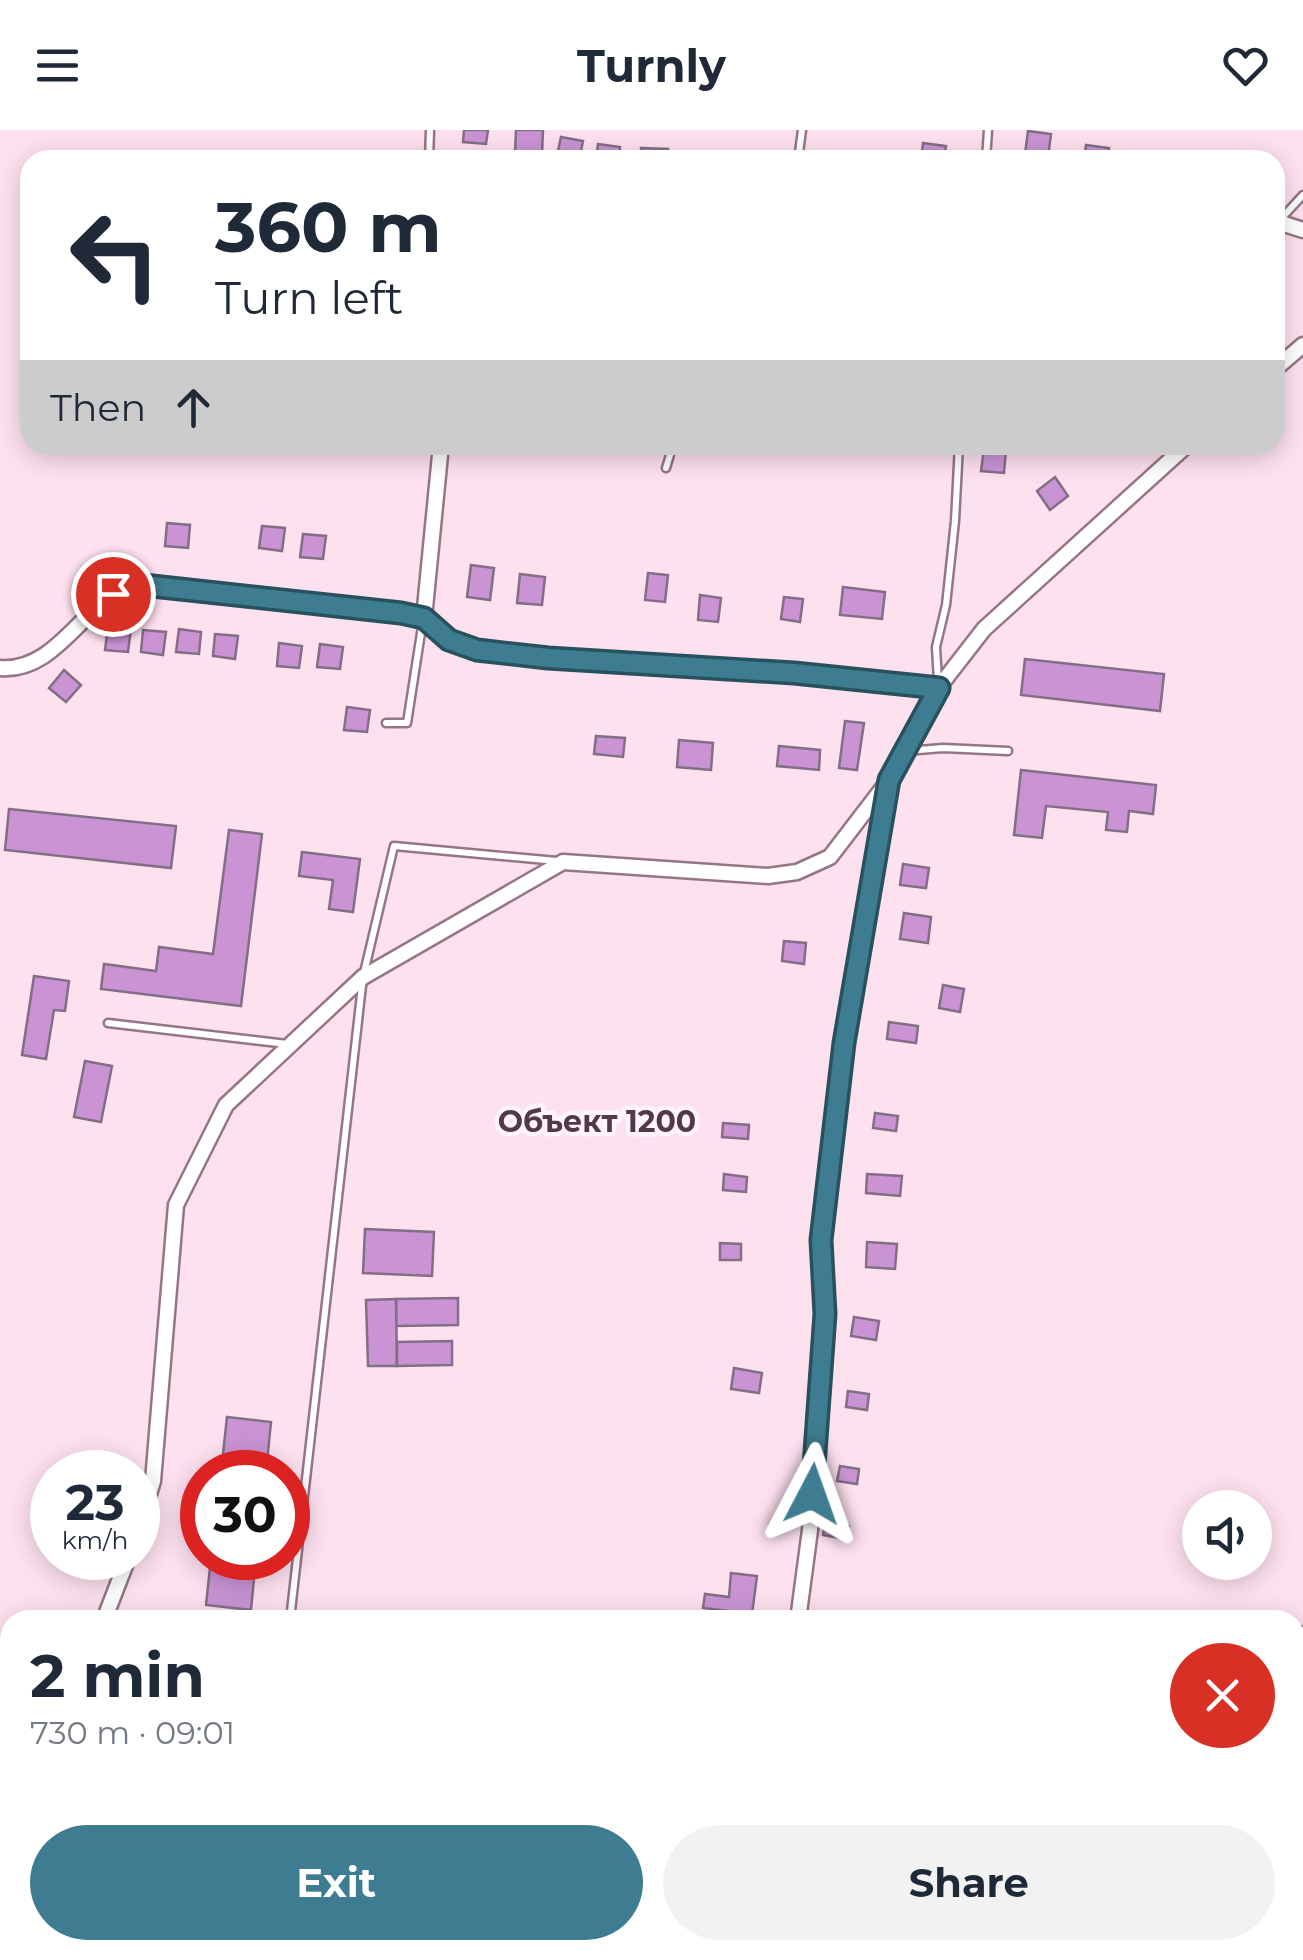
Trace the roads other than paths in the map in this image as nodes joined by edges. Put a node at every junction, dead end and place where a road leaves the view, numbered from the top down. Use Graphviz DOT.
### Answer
graph roads {
  1 [pos="1303,195"];
  2 [pos="1285,214"];
  3 [pos="440,455"];
  4 [pos="670,455"];
  5 [pos="958,455"];
  6 [pos="1176,455"];
  7 [pos="666,468"];
  8 [pos="424,618"];
  9 [pos="0,668"];
  10 [pos="939,688"];
  11 [pos="386,723"];
  12 [pos="905,751"];
  13 [pos="1008,751"];
  14 [pos="889,780"];
  15 [pos="564,862"];
  16 [pos="363,977"];
  17 [pos="108,1023"];
  18 [pos="288,1044"];
  19 [pos="156,1450"];
  20 [pos="119,1580"];
  21 [pos="108,1610"];
  22 [pos="291,1610"];
  23 [pos="799,1610"];
  1 -- 2 [label="lane"];
  3 -- 8 [label="street"];
  4 -- 7 [label="lane"];
  5 -- 10 [label="lane"];
  6 -- 10 [label="street"];
  8 -- 9 [label="street"];
  8 -- 10 [label="street"];
  8 -- 11 [label="lane"];
  10 -- 12 [label="street"];
  12 -- 13 [label="lane"];
  12 -- 14 [label="street"];
  14 -- 15 [label="street"];
  14 -- 23 [label="street"];
  15 -- 16 [label="street"];
  15 -- 16 [label="lane"];
  16 -- 18 [label="street"];
  16 -- 22 [label="lane"];
  17 -- 18 [label="lane"];
  18 -- 19 [label="street"];
  20 -- 21 [label="street"];
}
